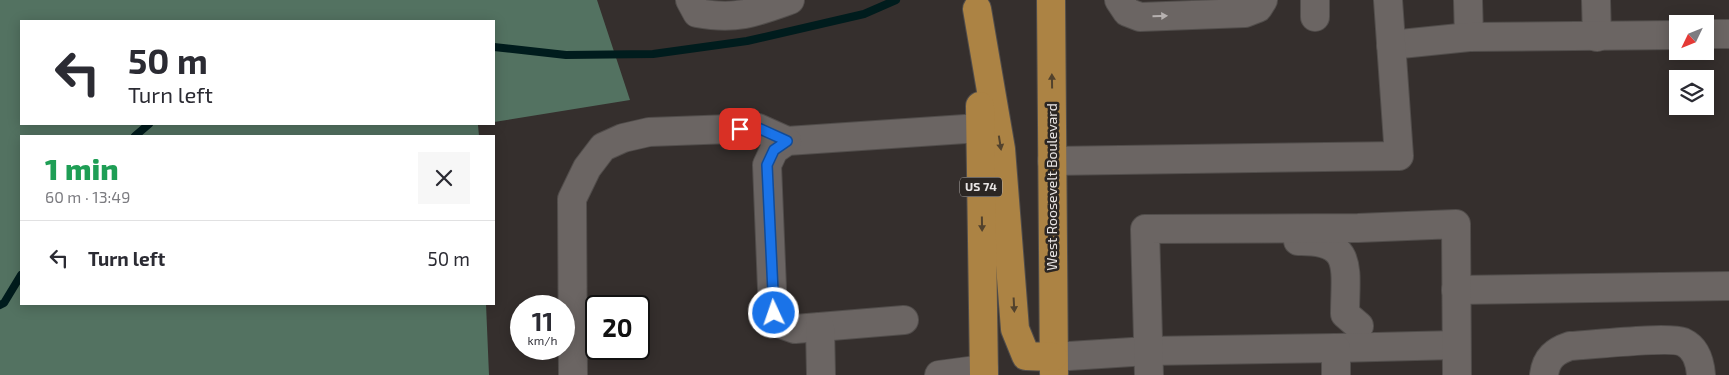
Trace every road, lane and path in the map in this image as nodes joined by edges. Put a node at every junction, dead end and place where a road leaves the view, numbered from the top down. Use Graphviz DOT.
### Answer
graph roads {
  1 [pos="690,0"];
  2 [pos="790,0"];
  3 [pos="1051,0"];
  4 [pos="1119,0"];
  5 [pos="1263,0"];
  6 [pos="1388,0"];
  7 [pos="1468,0"];
  8 [pos="1596,0"];
  9 [pos="977,4"];
  10 [pos="1714,34"];
  11 [pos="1729,34"];
  12 [pos="1669,35"];
  13 [pos="1469,37"];
  14 [pos="1598,37"];
  15 [pos="1392,45"];
  16 [pos="980,128"];
  17 [pos="787,141"];
  18 [pos="1052,161"];
  19 [pos="1358,228"];
  20 [pos="1227,229"];
  21 [pos="1729,286"];
  22 [pos="1456,290"];
  23 [pos="904,320"];
  24 [pos="820,327"];
  25 [pos="1352,341"];
  26 [pos="1456,345"];
  27 [pos="1148,363"];
  28 [pos="1054,366"];
  29 [pos="984,372"];
  30 [pos="573,375"];
  31 [pos="821,375"];
  32 [pos="939,375"];
  33 [pos="1336,375"];
  34 [pos="1457,375"];
  35 [pos="1544,375"];
  36 [pos="1701,375"];
  1 -- 2 [label="lane"];
  18 -- 3 [label="highway, West Roosevelt Boulevard, one-way"];
  4 -- 5 [label="lane, one-way"];
  6 -- 15 [label="lane"];
  7 -- 13 [label="lane"];
  8 -- 14 [label="lane"];
  9 -- 16 [label="highway, US 74"];
  9 -- 28 [label="highway, one-way"];
  10 -- 11 [label="lane"];
  12 -- 14 [label="lane"];
  13 -- 14 [label="lane"];
  13 -- 15 [label="lane"];
  15 -- 18 [label="lane"];
  16 -- 17 [label="lane"];
  16 -- 29 [label="highway, US 74, one-way"];
  17 -- 24 [label="lane"];
  17 -- 30 [label="lane"];
  18 -- 28 [label="highway, West Roosevelt Boulevard"];
  19 -- 20 [label="lane"];
  19 -- 22 [label="lane"];
  19 -- 25 [label="lane"];
  20 -- 25 [label="lane"];
  20 -- 27 [label="lane"];
  21 -- 22 [label="lane"];
  22 -- 26 [label="lane"];
  23 -- 24 [label="lane"];
  24 -- 31 [label="lane"];
  25 -- 26 [label="lane"];
  25 -- 27 [label="lane"];
  25 -- 33 [label="lane"];
  26 -- 34 [label="lane"];
  27 -- 28 [label="lane"];
  29 -- 32 [label="lane"];
  35 -- 36 [label="lane"];
}
